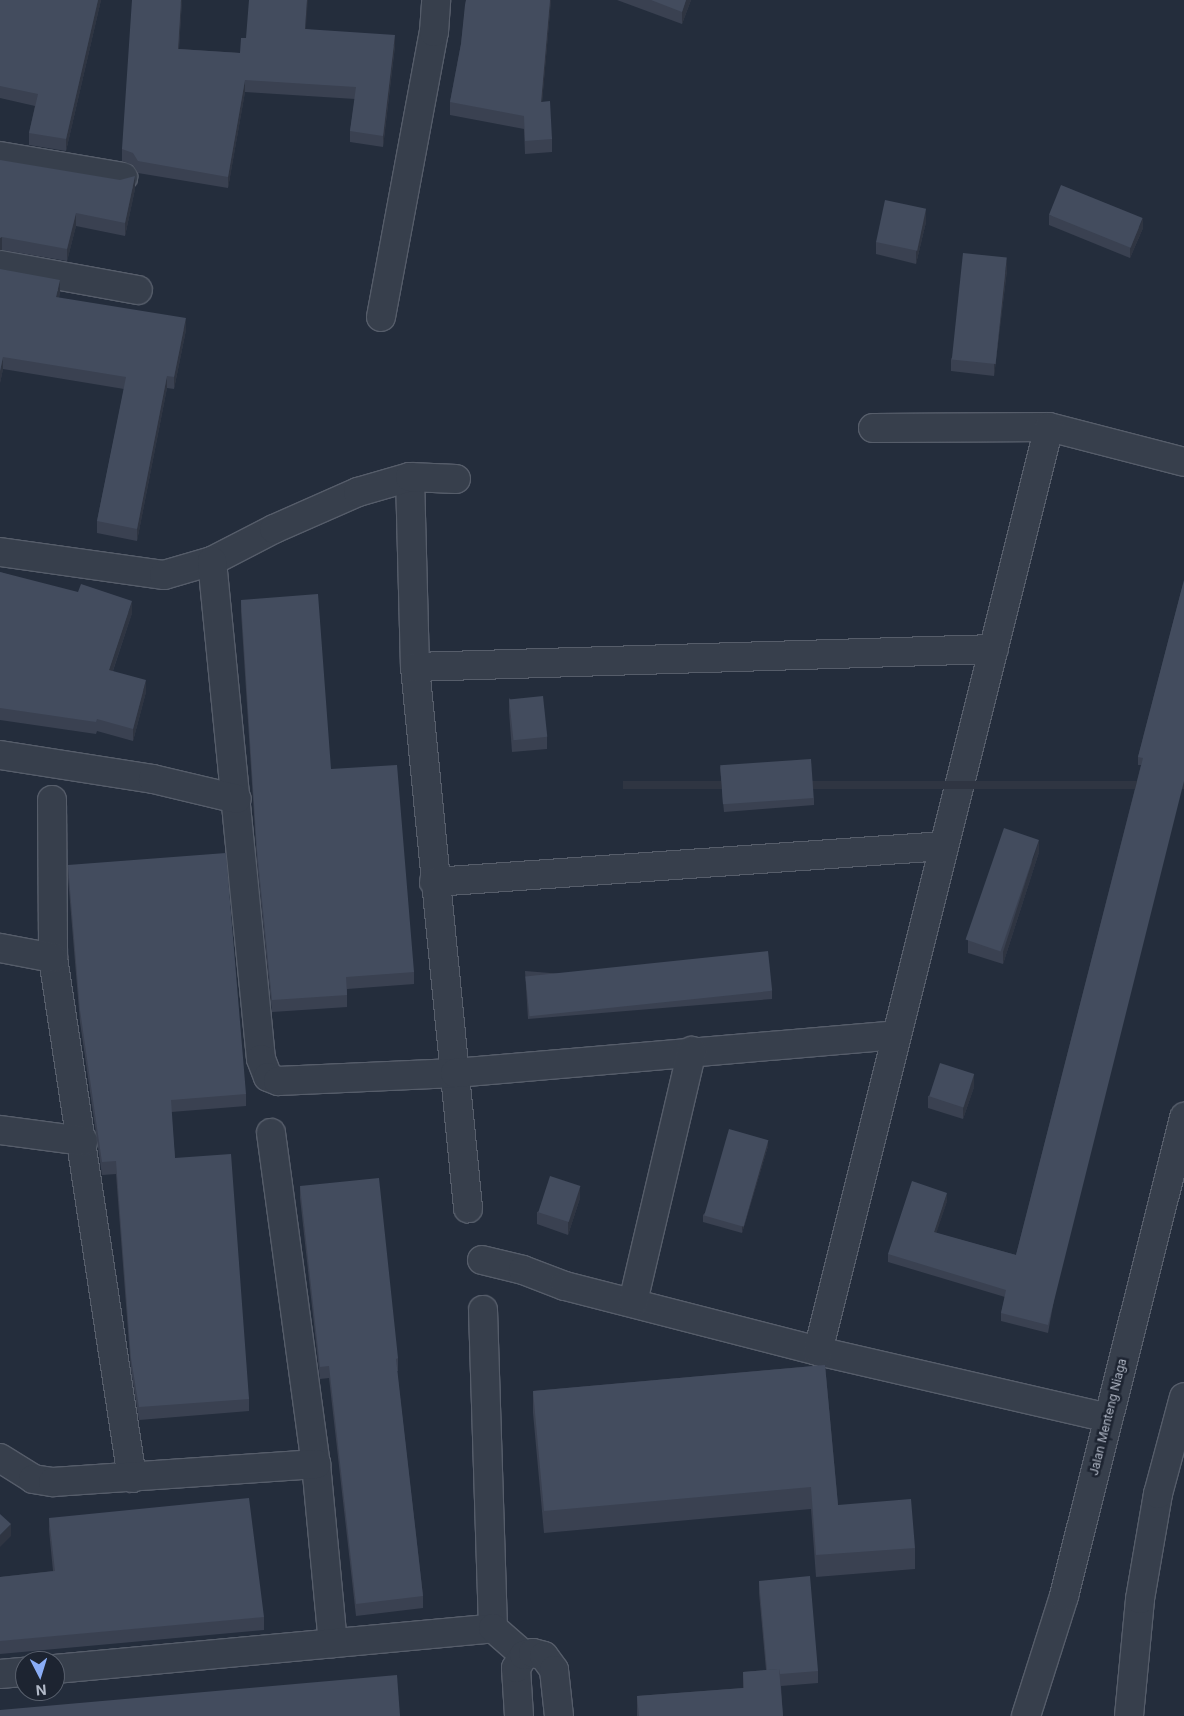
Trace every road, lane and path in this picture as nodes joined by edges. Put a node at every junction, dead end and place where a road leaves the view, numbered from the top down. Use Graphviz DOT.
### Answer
graph roads {
  1 [pos="436,0"];
  2 [pos="0,156"];
  3 [pos="122,177"];
  4 [pos="0,265"];
  5 [pos="138,290"];
  6 [pos="381,317"];
  7 [pos="1049,427"];
  8 [pos="873,428"];
  9 [pos="1184,462"];
  10 [pos="410,477"];
  11 [pos="456,479"];
  12 [pos="0,552"];
  13 [pos="212,561"];
  14 [pos="994,649"];
  15 [pos="415,667"];
  16 [pos="0,755"];
  17 [pos="52,800"];
  18 [pos="237,800"];
  19 [pos="944,846"];
  20 [pos="434,882"];
  21 [pos="0,948"];
  22 [pos="53,958"];
  23 [pos="896,1035"];
  24 [pos="692,1051"];
  25 [pos="455,1073"];
  26 [pos="1184,1117"];
  27 [pos="0,1130"];
  28 [pos="271,1133"];
  29 [pos="83,1141"];
  30 [pos="468,1208"];
  31 [pos="482,1260"];
  32 [pos="633,1302"];
  33 [pos="483,1310"];
  34 [pos="818,1351"];
  35 [pos="1183,1408"];
  36 [pos="1108,1418"];
  37 [pos="0,1458"];
  38 [pos="316,1464"];
  39 [pos="132,1478"];
  40 [pos="493,1628"];
  41 [pos="333,1643"];
  42 [pos="524,1655"];
  43 [pos="65,1668"];
  44 [pos="15,1673"];
  45 [pos="0,1674"];
  46 [pos="519,1716"];
  47 [pos="559,1716"];
  48 [pos="1026,1716"];
  49 [pos="1129,1716"];
  1 -- 6 [label="street"];
  2 -- 3 [label="street"];
  4 -- 5 [label="street"];
  7 -- 8 [label="street"];
  7 -- 9 [label="street"];
  7 -- 14 [label="street"];
  10 -- 11 [label="street"];
  10 -- 13 [label="street"];
  10 -- 15 [label="street"];
  12 -- 13 [label="street"];
  13 -- 18 [label="street"];
  14 -- 15 [label="street"];
  14 -- 19 [label="street"];
  15 -- 20 [label="street"];
  16 -- 18 [label="street"];
  17 -- 22 [label="street"];
  18 -- 25 [label="street"];
  19 -- 20 [label="street"];
  19 -- 23 [label="street"];
  20 -- 25 [label="street"];
  21 -- 22 [label="street"];
  22 -- 29 [label="street"];
  23 -- 24 [label="street"];
  23 -- 34 [label="street"];
  24 -- 25 [label="street"];
  24 -- 32 [label="street"];
  25 -- 30 [label="street"];
  26 -- 36 [label="street, Jalan Menteng Niaga"];
  27 -- 29 [label="street"];
  28 -- 38 [label="street"];
  29 -- 39 [label="street"];
  31 -- 32 [label="street"];
  32 -- 34 [label="street"];
  33 -- 40 [label="street"];
  34 -- 36 [label="street"];
  35 -- 49 [label="street"];
  36 -- 48 [label="street, Jalan Menteng Niaga"];
  37 -- 39 [label="street"];
  38 -- 39 [label="street"];
  38 -- 41 [label="street"];
  40 -- 41 [label="street"];
  40 -- 42 [label="street"];
  41 -- 43 [label="street"];
  42 -- 46 [label="street"];
  42 -- 47 [label="street"];
  44 -- 45 [label="street"];
}
